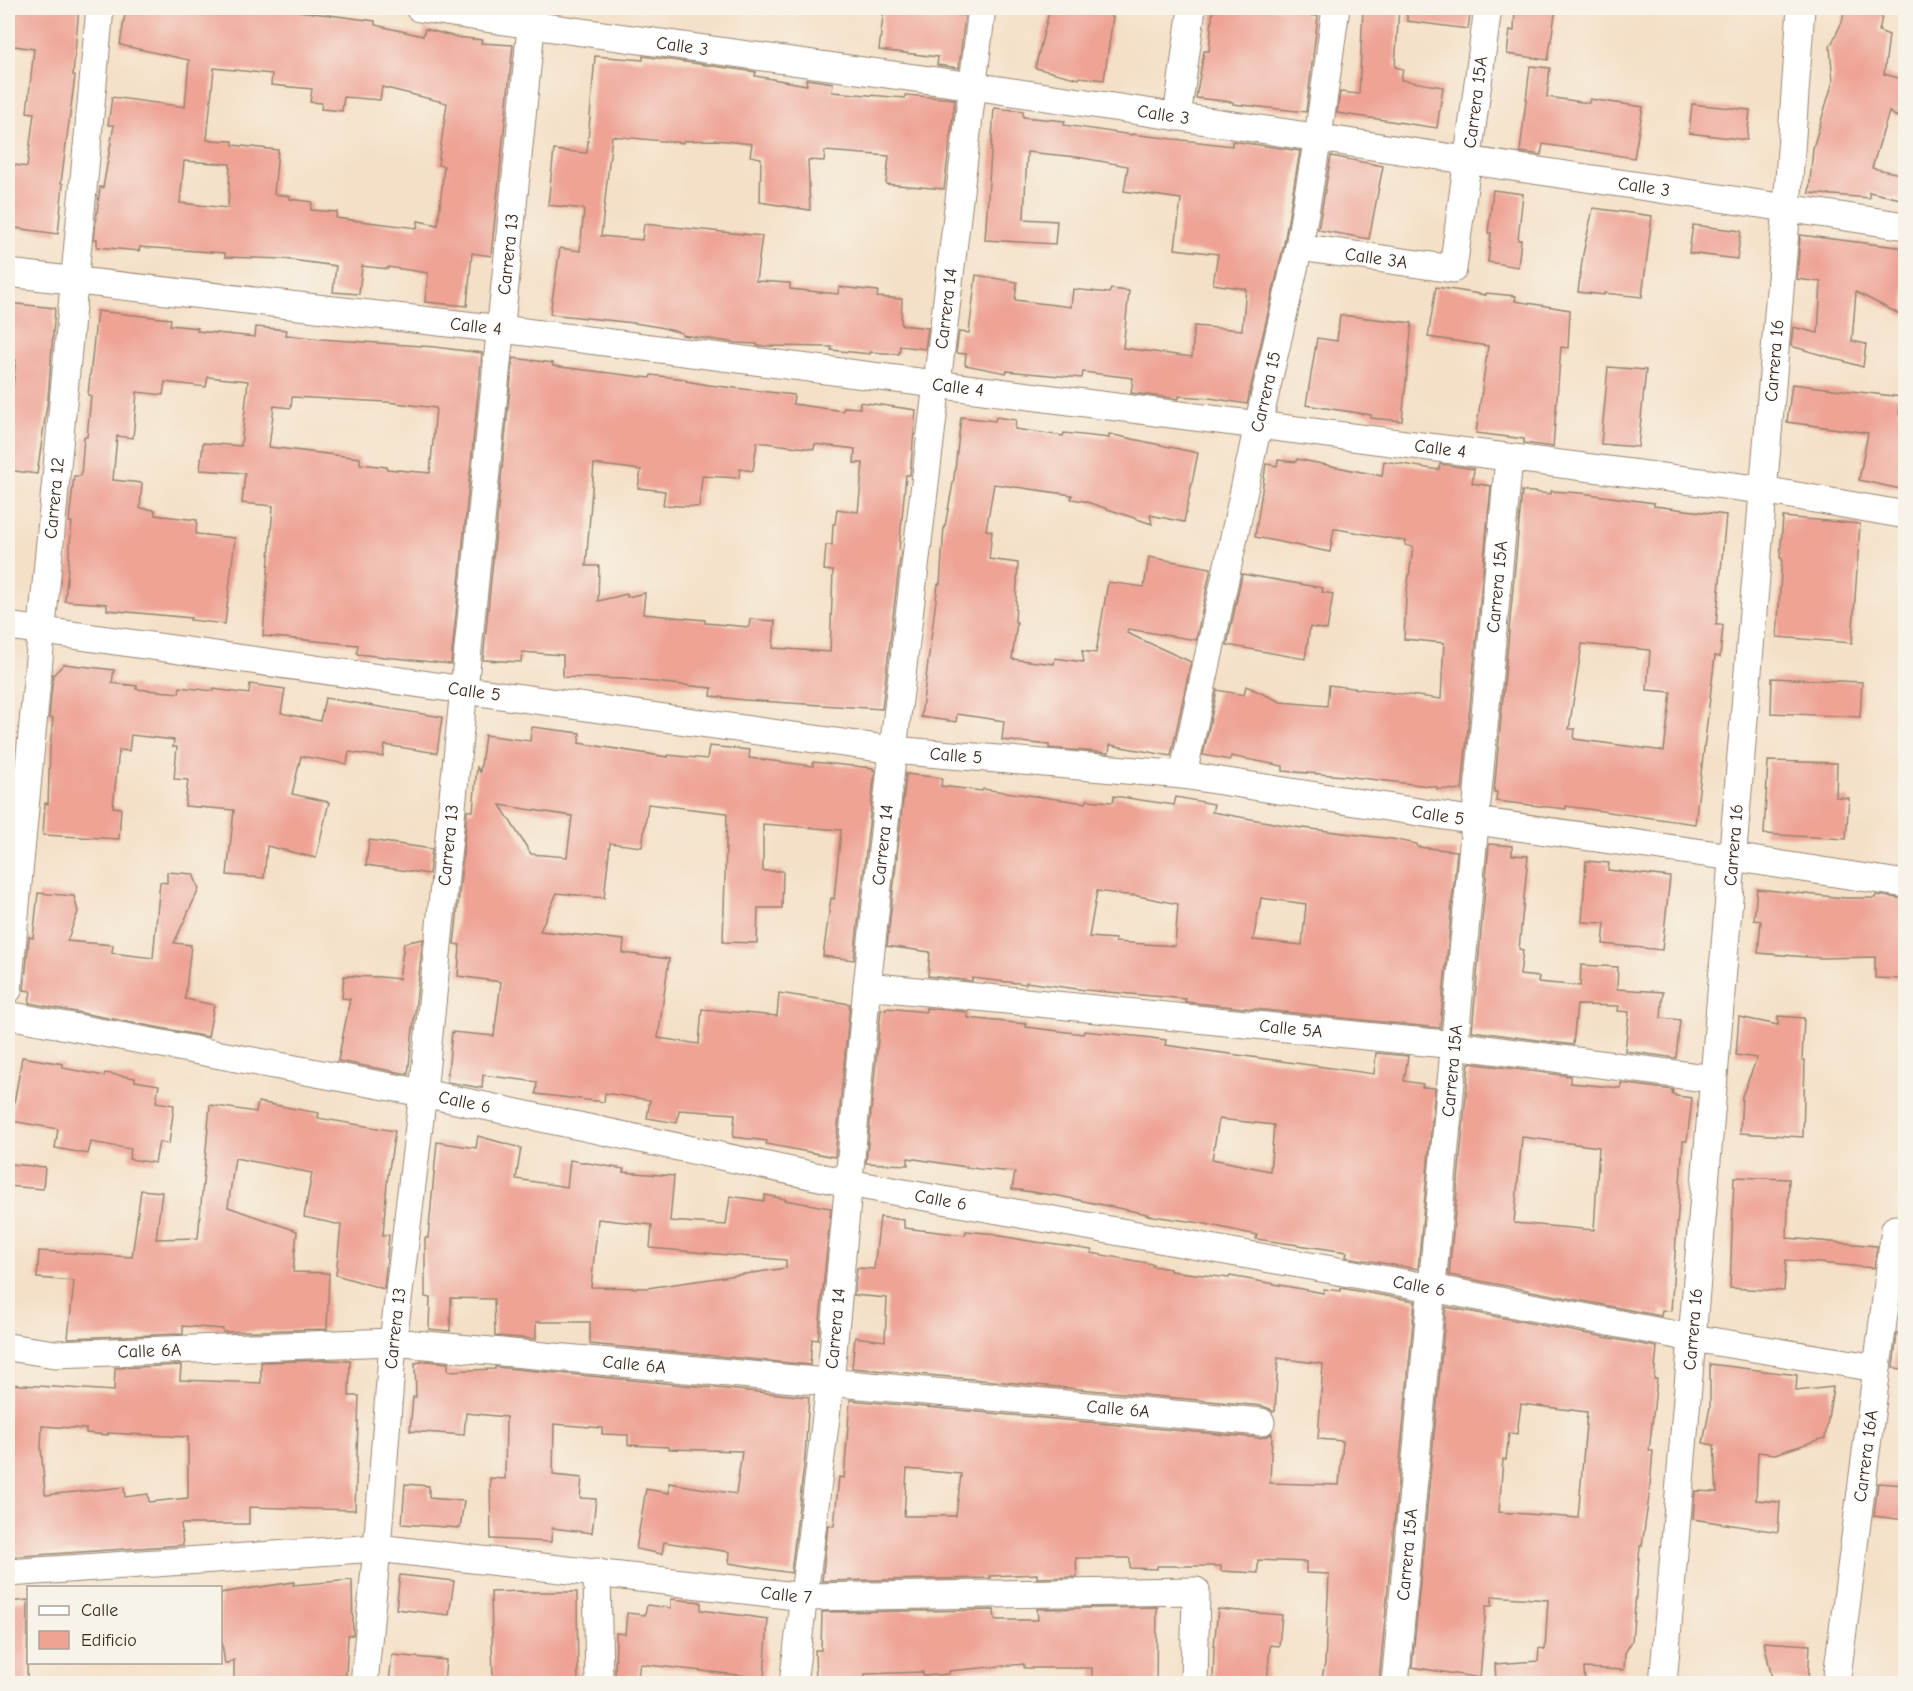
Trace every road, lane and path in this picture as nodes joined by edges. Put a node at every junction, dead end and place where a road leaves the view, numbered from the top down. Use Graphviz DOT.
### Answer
graph roads {
  1 [pos="100,8"];
  2 [pos="419,8"];
  3 [pos="982,8"];
  4 [pos="1192,8"];
  5 [pos="1336,8"];
  6 [pos="1488,8"];
  7 [pos="1801,8"];
  8 [pos="532,16"];
  9 [pos="973,86"];
  10 [pos="1177,117"];
  11 [pos="1318,137"];
  12 [pos="1467,160"];
  13 [pos="1787,207"];
  14 [pos="1905,226"];
  15 [pos="1299,247"];
  16 [pos="1453,269"];
  17 [pos="8,273"];
  18 [pos="75,281"];
  19 [pos="501,329"];
  20 [pos="936,384"];
  21 [pos="1258,425"];
  22 [pos="1509,458"];
  23 [pos="1763,490"];
  24 [pos="1905,515"];
  25 [pos="8,626"];
  26 [pos="41,631"];
  27 [pos="464,691"];
  28 [pos="893,750"];
  29 [pos="1183,775"];
  30 [pos="1476,821"];
  31 [pos="1732,857"];
  32 [pos="1905,884"];
  33 [pos="867,986"];
  34 [pos="8,990"];
  35 [pos="8,1014"];
  36 [pos="1455,1046"];
  37 [pos="1713,1079"];
  38 [pos="423,1093"];
  39 [pos="848,1183"];
  40 [pos="1900,1230"];
  41 [pos="1432,1288"];
  42 [pos="1692,1338"];
  43 [pos="393,1342"];
  44 [pos="8,1347"];
  45 [pos="1877,1368"];
  46 [pos="830,1383"];
  47 [pos="1261,1422"];
  48 [pos="377,1548"];
  49 [pos="597,1572"];
  50 [pos="8,1573"];
  51 [pos="804,1597"];
  52 [pos="364,1683"];
  53 [pos="599,1683"];
  54 [pos="793,1683"];
  55 [pos="1194,1683"];
  56 [pos="1395,1683"];
  57 [pos="1663,1683"];
  58 [pos="1836,1683"];
  1 -- 18 [label="street, Carrera 12"];
  2 -- 8 [label="street, Calle 3"];
  3 -- 9 [label="street, Carrera 14"];
  4 -- 10 [label="street"];
  5 -- 11 [label="street, Carrera 15"];
  6 -- 12 [label="street, Carrera 15A"];
  7 -- 13 [label="street, Carrera 16"];
  8 -- 9 [label="street, Calle 3"];
  8 -- 19 [label="street, Carrera 13"];
  9 -- 10 [label="street, Calle 3"];
  9 -- 20 [label="street, Carrera 14"];
  10 -- 11 [label="street, Calle 3"];
  11 -- 12 [label="street, Calle 3"];
  11 -- 15 [label="street, Carrera 15"];
  12 -- 13 [label="street, Calle 3"];
  12 -- 16 [label="street, Carrera 15A"];
  13 -- 14 [label="street, Calle 3"];
  13 -- 23 [label="street, Carrera 16"];
  15 -- 16 [label="street, Calle 3A"];
  15 -- 21 [label="street, Carrera 15"];
  17 -- 18 [label="street, Calle 4"];
  18 -- 19 [label="street, Calle 4"];
  18 -- 26 [label="street, Carrera 12"];
  19 -- 20 [label="street, Calle 4"];
  19 -- 27 [label="street, Carrera 13"];
  20 -- 21 [label="street, Calle 4"];
  20 -- 28 [label="street, Carrera 14"];
  21 -- 22 [label="street, Calle 4"];
  21 -- 29 [label="street, Carrera 15"];
  22 -- 23 [label="street, Calle 4"];
  22 -- 30 [label="street, Carrera 15A"];
  23 -- 24 [label="street, Calle 4"];
  23 -- 31 [label="street, Carrera 16"];
  25 -- 26 [label="street, Calle 5"];
  26 -- 27 [label="street, Calle 5"];
  26 -- 34 [label="street, Carrera 12"];
  27 -- 28 [label="street, Calle 5"];
  27 -- 38 [label="street, Carrera 13"];
  28 -- 29 [label="street, Calle 5"];
  28 -- 33 [label="street, Carrera 14"];
  29 -- 30 [label="street, Calle 5"];
  30 -- 31 [label="street, Calle 5"];
  30 -- 36 [label="street, Carrera 15A"];
  31 -- 32 [label="street, Calle 5"];
  31 -- 37 [label="street, Carrera 16"];
  33 -- 36 [label="street, Calle 5A"];
  33 -- 39 [label="street, Carrera 14"];
  35 -- 38 [label="street, Calle 6"];
  36 -- 37 [label="street, Calle 5A"];
  36 -- 41 [label="street, Carrera 15A"];
  37 -- 42 [label="street, Carrera 16"];
  38 -- 39 [label="street, Calle 6"];
  38 -- 43 [label="street, Carrera 13"];
  39 -- 41 [label="street, Calle 6"];
  39 -- 46 [label="street, Carrera 14"];
  40 -- 45 [label="street, Carrera 16A"];
  41 -- 42 [label="street, Calle 6"];
  41 -- 56 [label="street, Carrera 15A"];
  42 -- 45 [label="street, Calle 6"];
  42 -- 57 [label="street, Carrera 16"];
  43 -- 44 [label="street, Calle 6A"];
  43 -- 46 [label="street, Calle 6A"];
  43 -- 48 [label="street, Carrera 13"];
  45 -- 58 [label="street, Carrera 16A"];
  46 -- 47 [label="street, Calle 6A"];
  46 -- 51 [label="street, Carrera 14"];
  48 -- 49 [label="street, Calle 7"];
  48 -- 50 [label="street, Calle 7"];
  48 -- 52 [label="street, Carrera 13"];
  49 -- 51 [label="street, Calle 7"];
  49 -- 53 [label="street"];
  51 -- 54 [label="street, Carrera 14"];
  51 -- 55 [label="street, Calle 7"];
}
